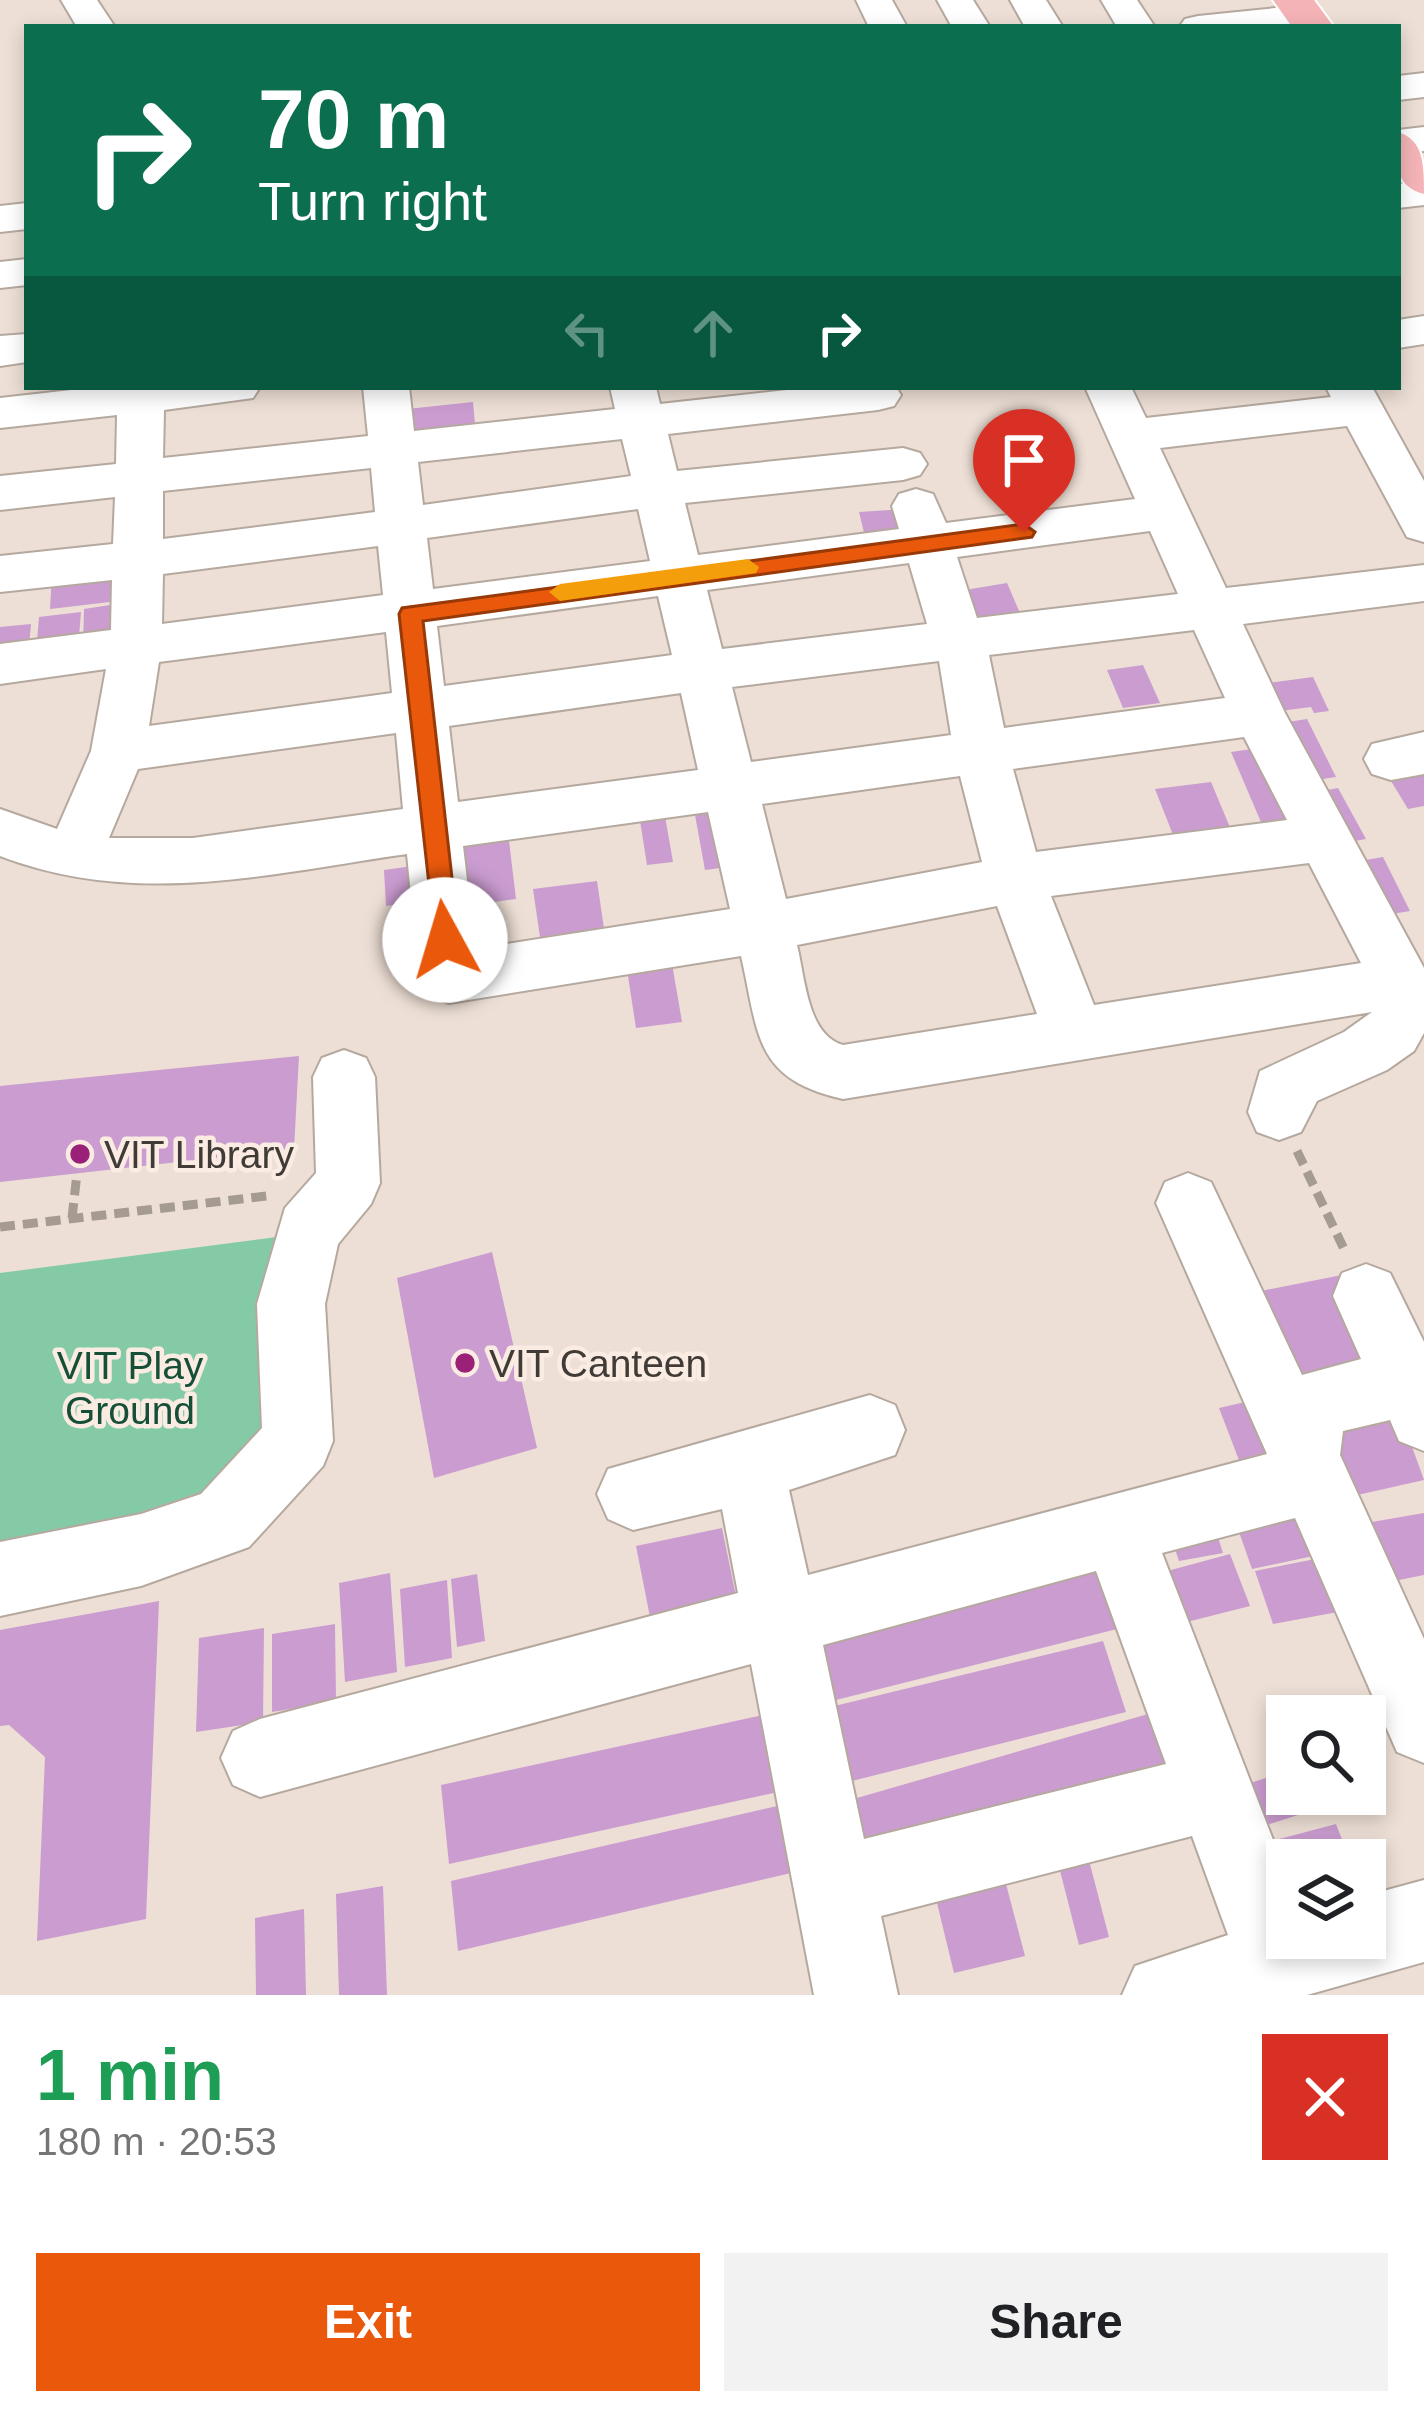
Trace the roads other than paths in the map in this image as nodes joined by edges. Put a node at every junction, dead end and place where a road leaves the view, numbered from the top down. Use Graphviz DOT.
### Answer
graph roads {
  1 [pos="1028,0"];
  2 [pos="1064,14"];
  3 [pos="1303,14"];
  4 [pos="1222,24"];
  5 [pos="1401,147"];
  6 [pos="1424,180"];
  7 [pos="179,390"];
  8 [pos="386,390"];
  9 [pos="1109,390"];
  10 [pos="876,391"];
  11 [pos="141,392"];
  12 [pos="1355,398"];
  13 [pos="637,404"];
  14 [pos="0,413"];
  15 [pos="1130,436"];
  16 [pos="393,449"];
  17 [pos="903,464"];
  18 [pos="140,477"];
  19 [pos="657,489"];
  20 [pos="0,493"];
  21 [pos="1418,502"];
  22 [pos="1165,512"];
  23 [pos="401,523"];
  24 [pos="929,545"];
  25 [pos="138,557"];
  26 [pos="0,574"];
  27 [pos="678,575"];
  28 [pos="1424,583"];
  29 [pos="1210,609"];
  30 [pos="411,614"];
  31 [pos="958,639"];
  32 [pos="136,647"];
  33 [pos="0,664"];
  34 [pos="700,671"];
  35 [pos="422,710"];
  36 [pos="1258,713"];
  37 [pos="118,752"];
  38 [pos="981,752"];
  39 [pos="726,787"];
  40 [pos="434,828"];
  41 [pos="0,832"];
  42 [pos="1324,838"];
  43 [pos="73,857"];
  44 [pos="1016,879"];
  45 [pos="762,928"];
  46 [pos="1402,982"];
  47 [pos="1076,1036"];
  48 [pos="344,1077"];
  49 [pos="1279,1112"];
  50 [pos="1188,1203"];
  51 [pos="1366,1296"];
  52 [pos="1416,1399"];
  53 [pos="870,1430"];
  54 [pos="749,1466"];
  55 [pos="1310,1468"];
  56 [pos="633,1494"];
  57 [pos="1118,1532"];
  58 [pos="0,1579"];
  59 [pos="783,1620"];
  60 [pos="1424,1725"];
  61 [pos="260,1758"];
  62 [pos="1214,1791"];
  63 [pos="835,1887"];
  64 [pos="1424,1921"];
  65 [pos="1386,1932"];
  66 [pos="1290,1959"];
  67 [pos="1279,1962"];
  68 [pos="856,1995"];
  69 [pos="1163,1995"];
  1 -- 2 [label="street"];
  3 -- 4 [label="street"];
  5 -- 6 [label="main road"];
  7 -- 11 [label="street"];
  8 -- 16 [label="street"];
  9 -- 15 [label="street"];
  10 -- 13 [label="street"];
  10 -- 17 [label="street"];
  11 -- 14 [label="street"];
  11 -- 18 [label="street"];
  12 -- 15 [label="street"];
  12 -- 21 [label="street"];
  13 -- 16 [label="street"];
  13 -- 19 [label="street"];
  15 -- 22 [label="street"];
  16 -- 18 [label="street"];
  16 -- 23 [label="street"];
  17 -- 19 [label="street"];
  17 -- 24 [label="street"];
  18 -- 20 [label="street"];
  18 -- 25 [label="street"];
  19 -- 23 [label="street"];
  19 -- 27 [label="street"];
  22 -- 24 [label="street"];
  22 -- 29 [label="street"];
  23 -- 25 [label="street"];
  23 -- 30 [label="street"];
  24 -- 27 [label="street"];
  24 -- 31 [label="street"];
  25 -- 26 [label="street"];
  25 -- 32 [label="street"];
  27 -- 30 [label="street"];
  27 -- 34 [label="street"];
  28 -- 29 [label="street"];
  29 -- 31 [label="street"];
  29 -- 36 [label="street"];
  30 -- 32 [label="street"];
  30 -- 35 [label="street"];
  31 -- 34 [label="street"];
  31 -- 38 [label="street"];
  32 -- 33 [label="street"];
  32 -- 37 [label="street"];
  34 -- 35 [label="street"];
  34 -- 39 [label="street"];
  35 -- 37 [label="street"];
  35 -- 40 [label="street"];
  36 -- 38 [label="street"];
  36 -- 42 [label="street"];
  37 -- 43 [label="street"];
  38 -- 39 [label="street"];
  38 -- 44 [label="street"];
  39 -- 40 [label="street"];
  39 -- 45 [label="street"];
  40 -- 43 [label="street"];
  40 -- 45 [label="street"];
  41 -- 43 [label="street"];
  42 -- 44 [label="street"];
  42 -- 46 [label="street"];
  44 -- 45 [label="street"];
  44 -- 47 [label="street"];
  45 -- 47 [label="street"];
  46 -- 47 [label="street"];
  46 -- 49 [label="street"];
  48 -- 58 [label="street"];
  50 -- 55 [label="street"];
  51 -- 52 [label="street"];
  52 -- 55 [label="street"];
  53 -- 54 [label="street"];
  54 -- 56 [label="street"];
  54 -- 59 [label="street"];
  55 -- 57 [label="street"];
  55 -- 60 [label="street"];
  57 -- 59 [label="street"];
  57 -- 62 [label="street"];
  59 -- 61 [label="street"];
  59 -- 63 [label="street"];
  62 -- 63 [label="street"];
  62 -- 67 [label="street"];
  63 -- 68 [label="street"];
  64 -- 65 [label="street"];
  66 -- 67 [label="street"];
  67 -- 69 [label="street"];
}
